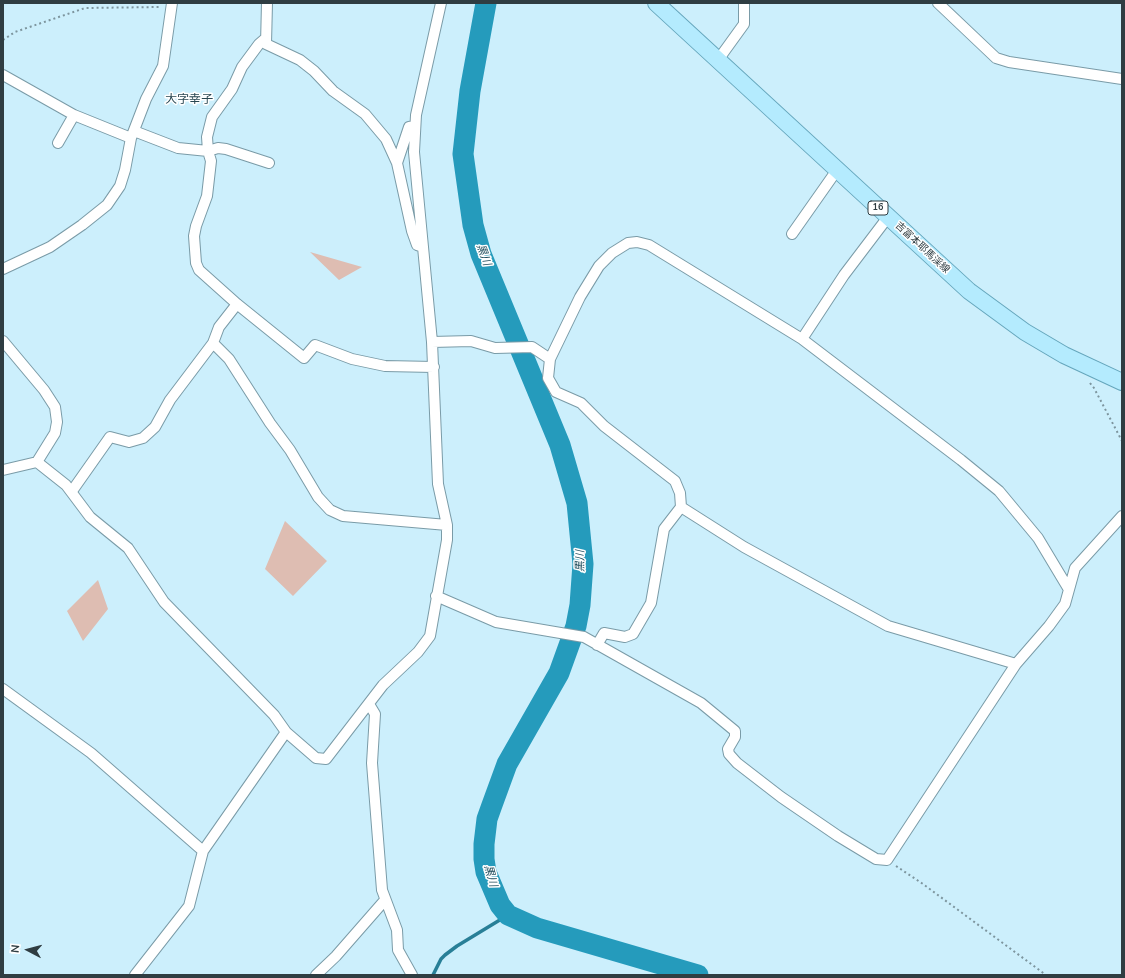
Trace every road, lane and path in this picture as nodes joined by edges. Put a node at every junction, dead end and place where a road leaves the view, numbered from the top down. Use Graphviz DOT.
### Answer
graph roads {
  1 [pos="267,3"];
  2 [pos="441,3"];
  3 [pos="656,3"];
  4 [pos="744,3"];
  5 [pos="938,3"];
  6 [pos="171,5"];
  7 [pos="266,38"];
  8 [pos="3,40"];
  9 [pos="718,60"];
  10 [pos="3,75"];
  11 [pos="1122,79"];
  12 [pos="74,115"];
  13 [pos="416,126"];
  14 [pos="133,134"];
  15 [pos="58,142"];
  16 [pos="208,151"];
  17 [pos="269,163"];
  18 [pos="397,163"];
  19 [pos="837,170"];
  20 [pos="888,217"];
  21 [pos="792,234"];
  22 [pos="422,247"];
  23 [pos="3,269"];
  24 [pos="237,304"];
  25 [pos="802,339"];
  26 [pos="3,341"];
  27 [pos="432,342"];
  28 [pos="213,344"];
  29 [pos="550,359"];
  30 [pos="434,367"];
  31 [pos="1089,382"];
  32 [pos="1122,382"];
  33 [pos="1122,441"];
  34 [pos="37,462"];
  35 [pos="3,470"];
  36 [pos="72,492"];
  37 [pos="681,507"];
  38 [pos="1122,516"];
  39 [pos="447,525"];
  40 [pos="1068,588"];
  41 [pos="436,596"];
  42 [pos="597,645"];
  43 [pos="1016,664"];
  44 [pos="3,689"];
  45 [pos="369,704"];
  46 [pos="286,732"];
  47 [pos="203,851"];
  48 [pos="886,860"];
  49 [pos="385,900"];
  50 [pos="135,975"];
  51 [pos="316,975"];
  52 [pos="412,975"];
  53 [pos="1046,975"];
  1 -- 7 [label="street"];
  2 -- 13 [label="street"];
  3 -- 9 [label="main road, 吉富本耶馬渓線 / 16"];
  4 -- 9 [label="street"];
  5 -- 11 [label="street"];
  6 -- 8 [label="path"];
  6 -- 14 [label="street"];
  7 -- 16 [label="street"];
  7 -- 18 [label="street"];
  9 -- 19 [label="main road, 吉富本耶馬渓線 / 16"];
  10 -- 12 [label="street"];
  12 -- 14 [label="street"];
  12 -- 15 [label="street"];
  13 -- 18 [label="street"];
  13 -- 22 [label="street"];
  14 -- 16 [label="street"];
  14 -- 23 [label="street"];
  16 -- 17 [label="street"];
  16 -- 24 [label="street"];
  18 -- 22 [label="street"];
  19 -- 20 [label="main road, 吉富本耶馬渓線 / 16"];
  19 -- 21 [label="street"];
  20 -- 25 [label="street"];
  20 -- 32 [label="main road, 吉富本耶馬渓線 / 16"];
  22 -- 27 [label="street"];
  24 -- 28 [label="street"];
  24 -- 30 [label="street"];
  25 -- 29 [label="street"];
  25 -- 40 [label="street"];
  26 -- 34 [label="street"];
  27 -- 29 [label="street"];
  27 -- 30 [label="street"];
  28 -- 36 [label="street"];
  28 -- 39 [label="street"];
  29 -- 37 [label="street"];
  30 -- 39 [label="street"];
  31 -- 33 [label="path"];
  34 -- 35 [label="street"];
  34 -- 36 [label="street"];
  36 -- 46 [label="street"];
  37 -- 42 [label="street"];
  37 -- 43 [label="street"];
  38 -- 40 [label="street"];
  39 -- 41 [label="street"];
  40 -- 43 [label="street"];
  41 -- 42 [label="street"];
  41 -- 45 [label="street"];
  42 -- 48 [label="street"];
  43 -- 48 [label="street"];
  44 -- 47 [label="street"];
  45 -- 46 [label="street"];
  45 -- 49 [label="street"];
  46 -- 47 [label="street"];
  47 -- 50 [label="street"];
  48 -- 53 [label="path"];
  49 -- 51 [label="street"];
  49 -- 52 [label="street"];
}
